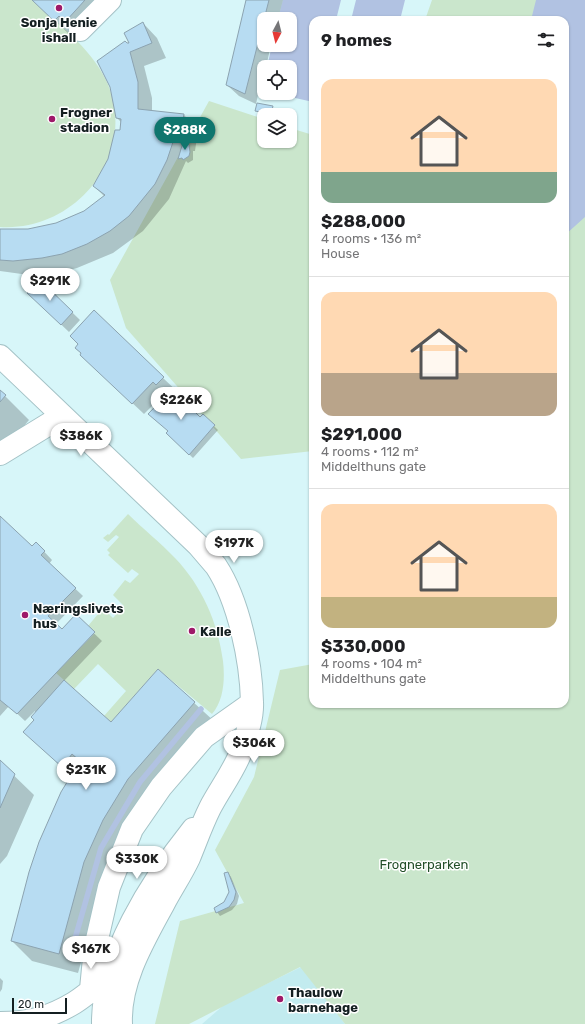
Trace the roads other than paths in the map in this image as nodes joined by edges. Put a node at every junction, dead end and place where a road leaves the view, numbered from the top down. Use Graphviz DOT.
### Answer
graph roads {
  1 [pos="110,0"];
  2 [pos="80,30"];
  3 [pos="0,356"];
  4 [pos="62,416"];
  5 [pos="0,454"];
  6 [pos="252,703"];
  7 [pos="211,807"];
  8 [pos="100,984"];
  9 [pos="45,1022"];
  10 [pos="0,1023"];
  11 [pos="103,1024"];
  12 [pos="121,1024"];
  1 -- 2 [label="street"];
  3 -- 4 [label="street"];
  4 -- 5 [label="street"];
  4 -- 6 [label="street"];
  6 -- 7 [label="street"];
  6 -- 8 [label="street"];
  7 -- 8 [label="street"];
  7 -- 12 [label="street"];
  8 -- 9 [label="street"];
  8 -- 11 [label="street"];
  9 -- 10 [label="street"];
}
